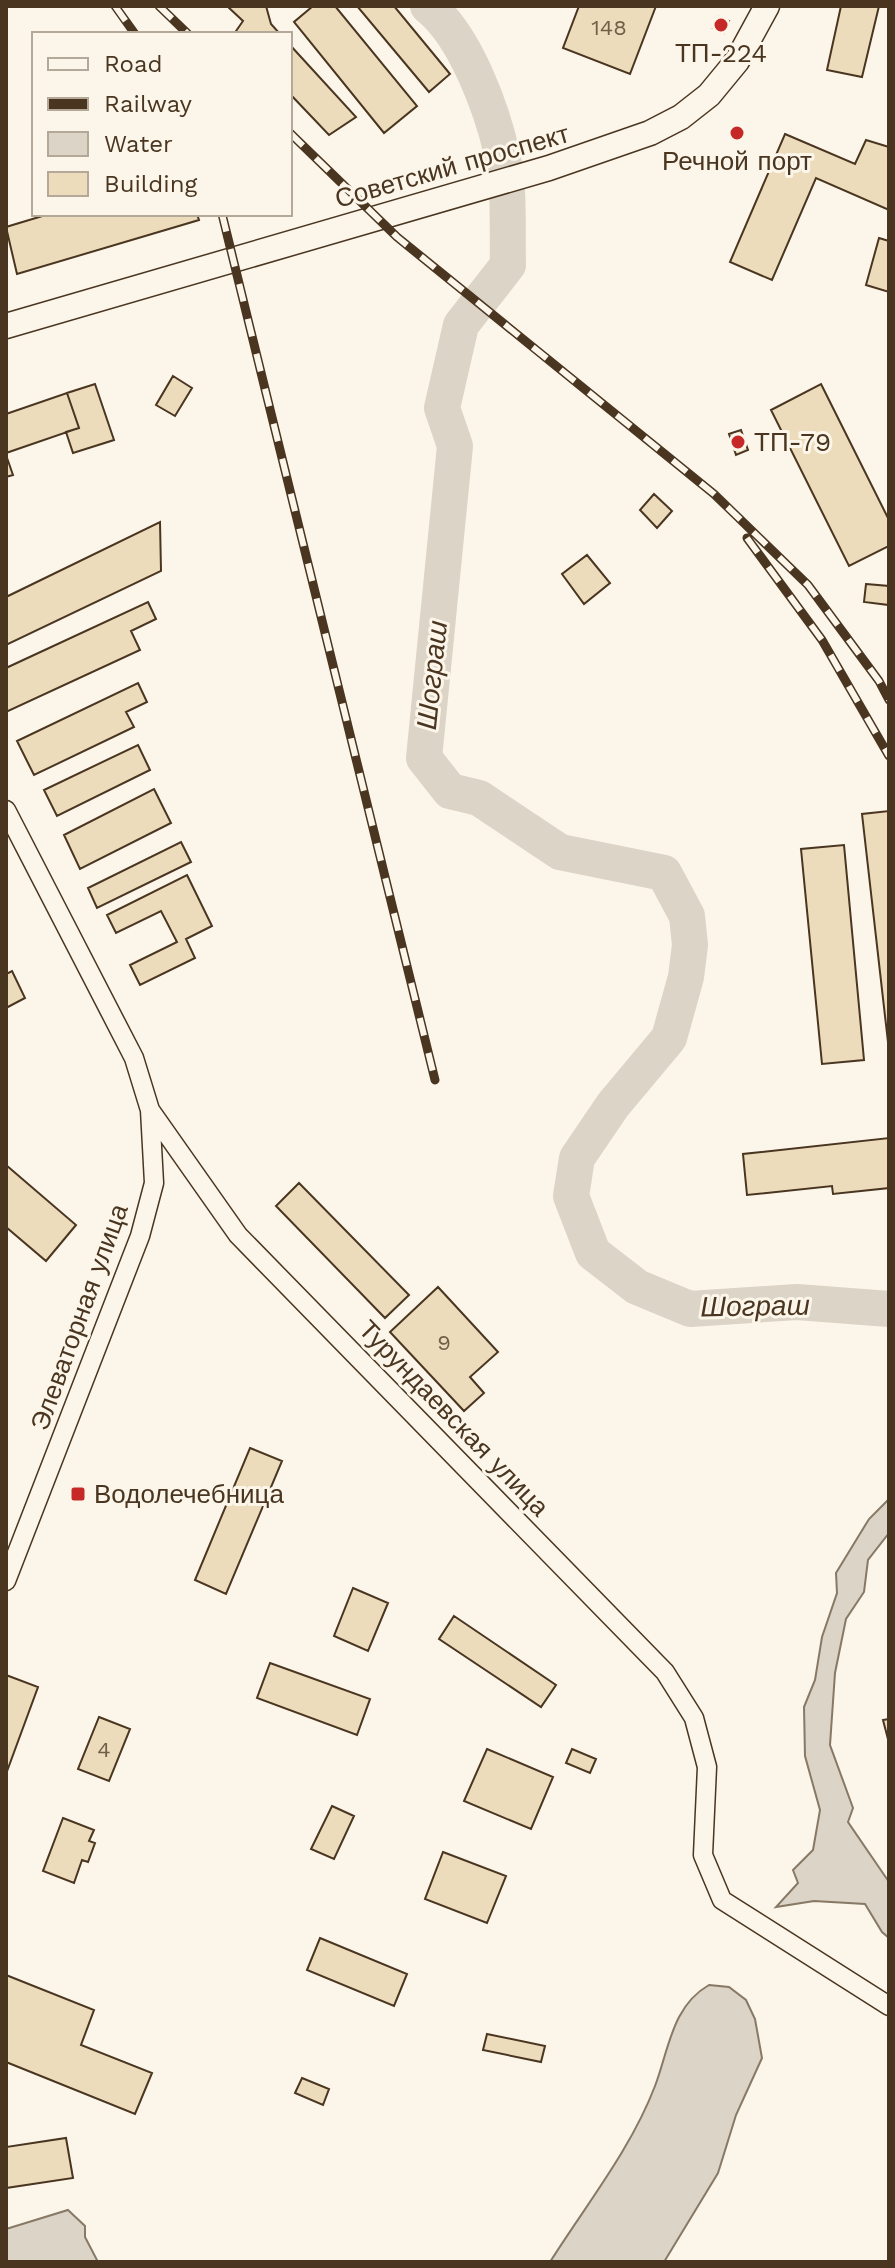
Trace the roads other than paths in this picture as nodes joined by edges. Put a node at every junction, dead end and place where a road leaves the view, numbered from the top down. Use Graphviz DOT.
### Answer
graph roads {
  1 [pos="767,6"];
  2 [pos="6,326"];
  3 [pos="6,810"];
  4 [pos="150,1110"];
  5 [pos="6,1581"];
  6 [pos="889,2006"];
  1 -- 2 [label="street, Советский проспект"];
  3 -- 4 [label="street, Турундаевская улица"];
  4 -- 5 [label="street, Элеваторная улица"];
  4 -- 6 [label="street, Турундаевская улица"];
}
